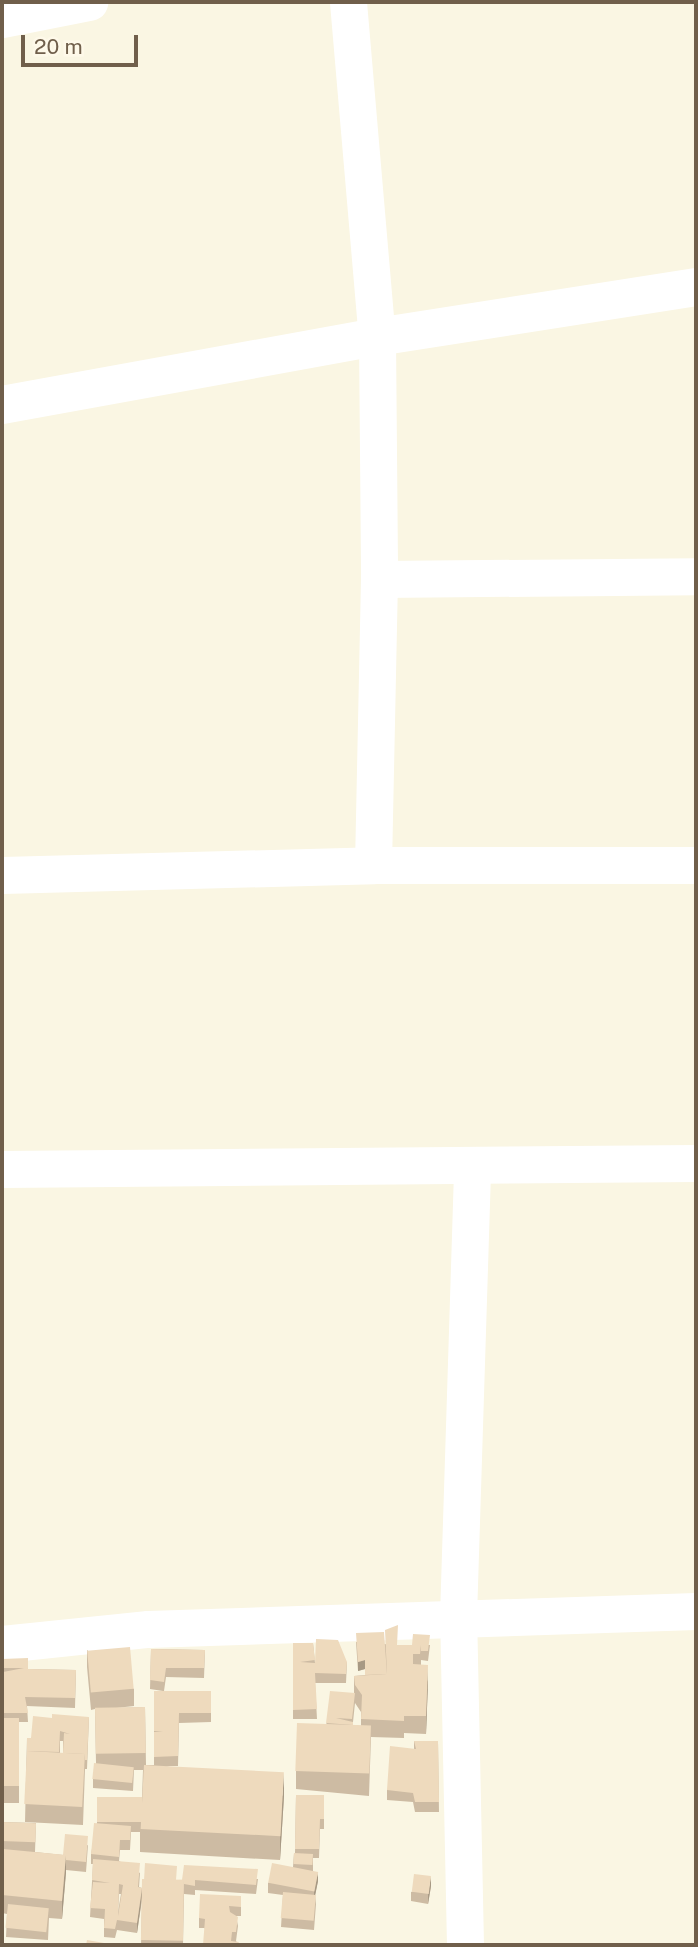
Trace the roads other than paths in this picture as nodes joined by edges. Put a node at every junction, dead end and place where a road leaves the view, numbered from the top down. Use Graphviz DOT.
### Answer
graph roads {
  1 [pos="89,2"];
  2 [pos="348,2"];
  3 [pos="2,19"];
  4 [pos="696,287"];
  5 [pos="377,337"];
  6 [pos="2,405"];
  7 [pos="696,576"];
  8 [pos="379,579"];
  9 [pos="373,864"];
  10 [pos="696,865"];
  11 [pos="2,875"];
  12 [pos="696,1163"];
  13 [pos="472,1166"];
  14 [pos="2,1169"];
  15 [pos="696,1611"];
  16 [pos="458,1617"];
  17 [pos="2,1644"];
  18 [pos="465,1945"];
  1 -- 3 [label="street"];
  2 -- 5 [label="street"];
  4 -- 5 [label="street"];
  5 -- 6 [label="street"];
  5 -- 8 [label="street"];
  7 -- 8 [label="street"];
  8 -- 9 [label="street"];
  9 -- 10 [label="street"];
  9 -- 11 [label="street"];
  12 -- 13 [label="street"];
  13 -- 14 [label="street"];
  13 -- 16 [label="street"];
  15 -- 16 [label="street"];
  16 -- 17 [label="street"];
  16 -- 18 [label="street"];
}
